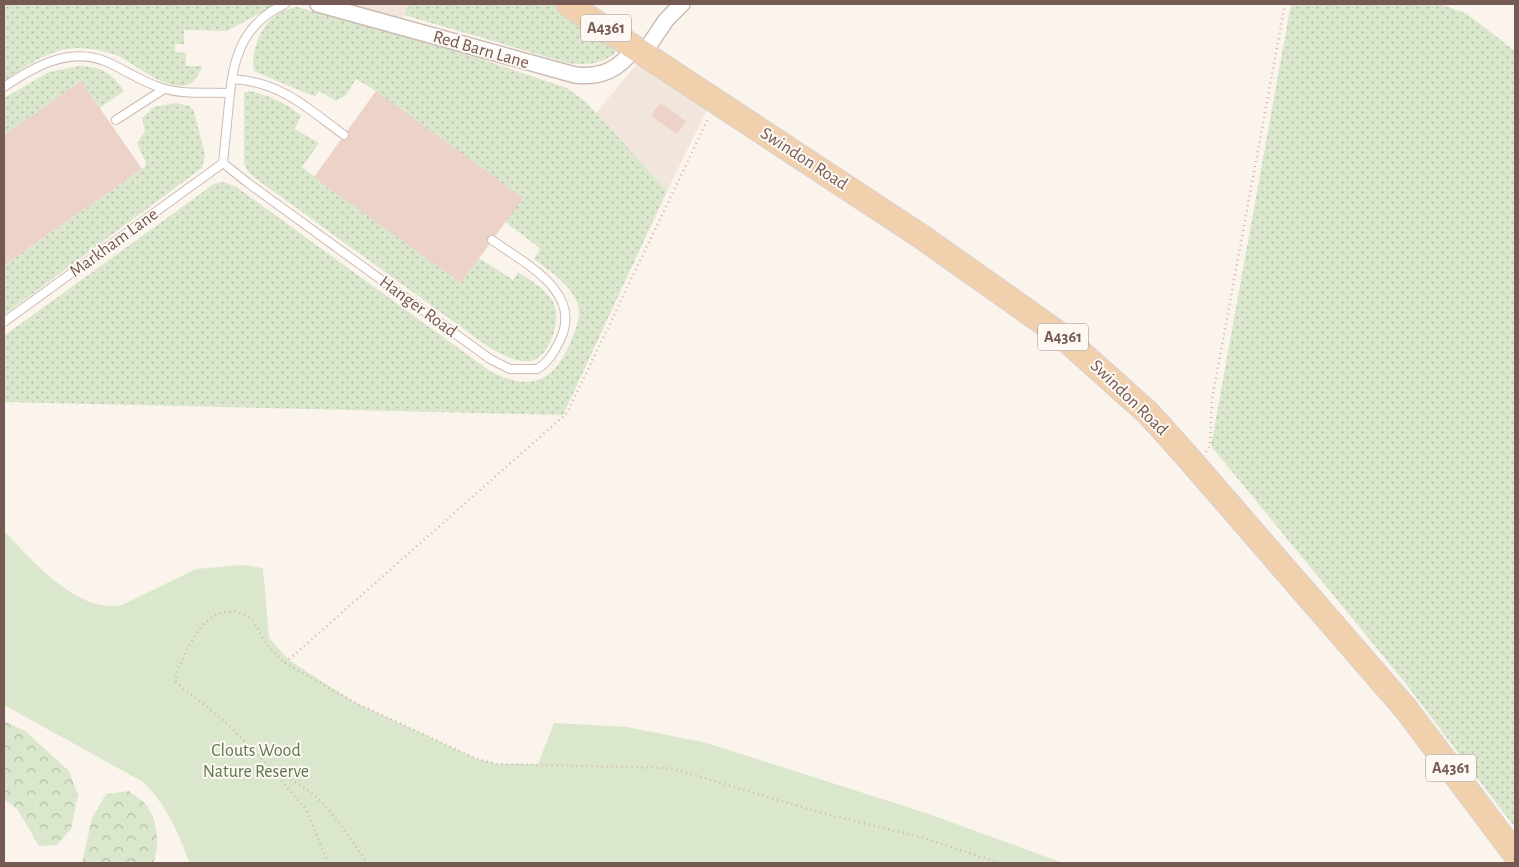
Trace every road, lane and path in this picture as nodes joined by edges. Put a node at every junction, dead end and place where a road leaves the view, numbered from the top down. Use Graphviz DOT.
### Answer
graph roads {
  1 [pos="285,4"];
  2 [pos="318,4"];
  3 [pos="568,4"];
  4 [pos="682,4"];
  5 [pos="1285,4"];
  6 [pos="640,50"];
  7 [pos="232,79"];
  8 [pos="4,87"];
  9 [pos="164,89"];
  10 [pos="230,93"];
  11 [pos="712,111"];
  12 [pos="116,120"];
  13 [pos="344,135"];
  14 [pos="223,163"];
  15 [pos="492,240"];
  16 [pos="4,322"];
  17 [pos="1195,465"];
  18 [pos="285,663"];
  19 [pos="275,773"];
  20 [pos="1515,854"];
  21 [pos="328,863"];
  22 [pos="368,863"];
  23 [pos="999,863"];
  1 -- 7 [label="lane"];
  2 -- 6 [label="street, Red Barn Lane"];
  3 -- 6 [label="main road, Swindon Road / A4361"];
  4 -- 6 [label="street, Red Barn Lane"];
  5 -- 17 [label="path"];
  6 -- 17 [label="main road, Swindon Road / A4361"];
  7 -- 10 [label="lane"];
  7 -- 13 [label="lane"];
  8 -- 9 [label="lane"];
  9 -- 10 [label="lane"];
  9 -- 12 [label="lane"];
  10 -- 14 [label="lane"];
  11 -- 18 [label="path"];
  14 -- 15 [label="lane, Hanger Road"];
  14 -- 16 [label="lane, Markham Lane"];
  17 -- 20 [label="main road, Swindon Road / A4361"];
  18 -- 19 [label="path"];
  18 -- 23 [label="path"];
  19 -- 21 [label="path"];
  19 -- 22 [label="path"];
}
